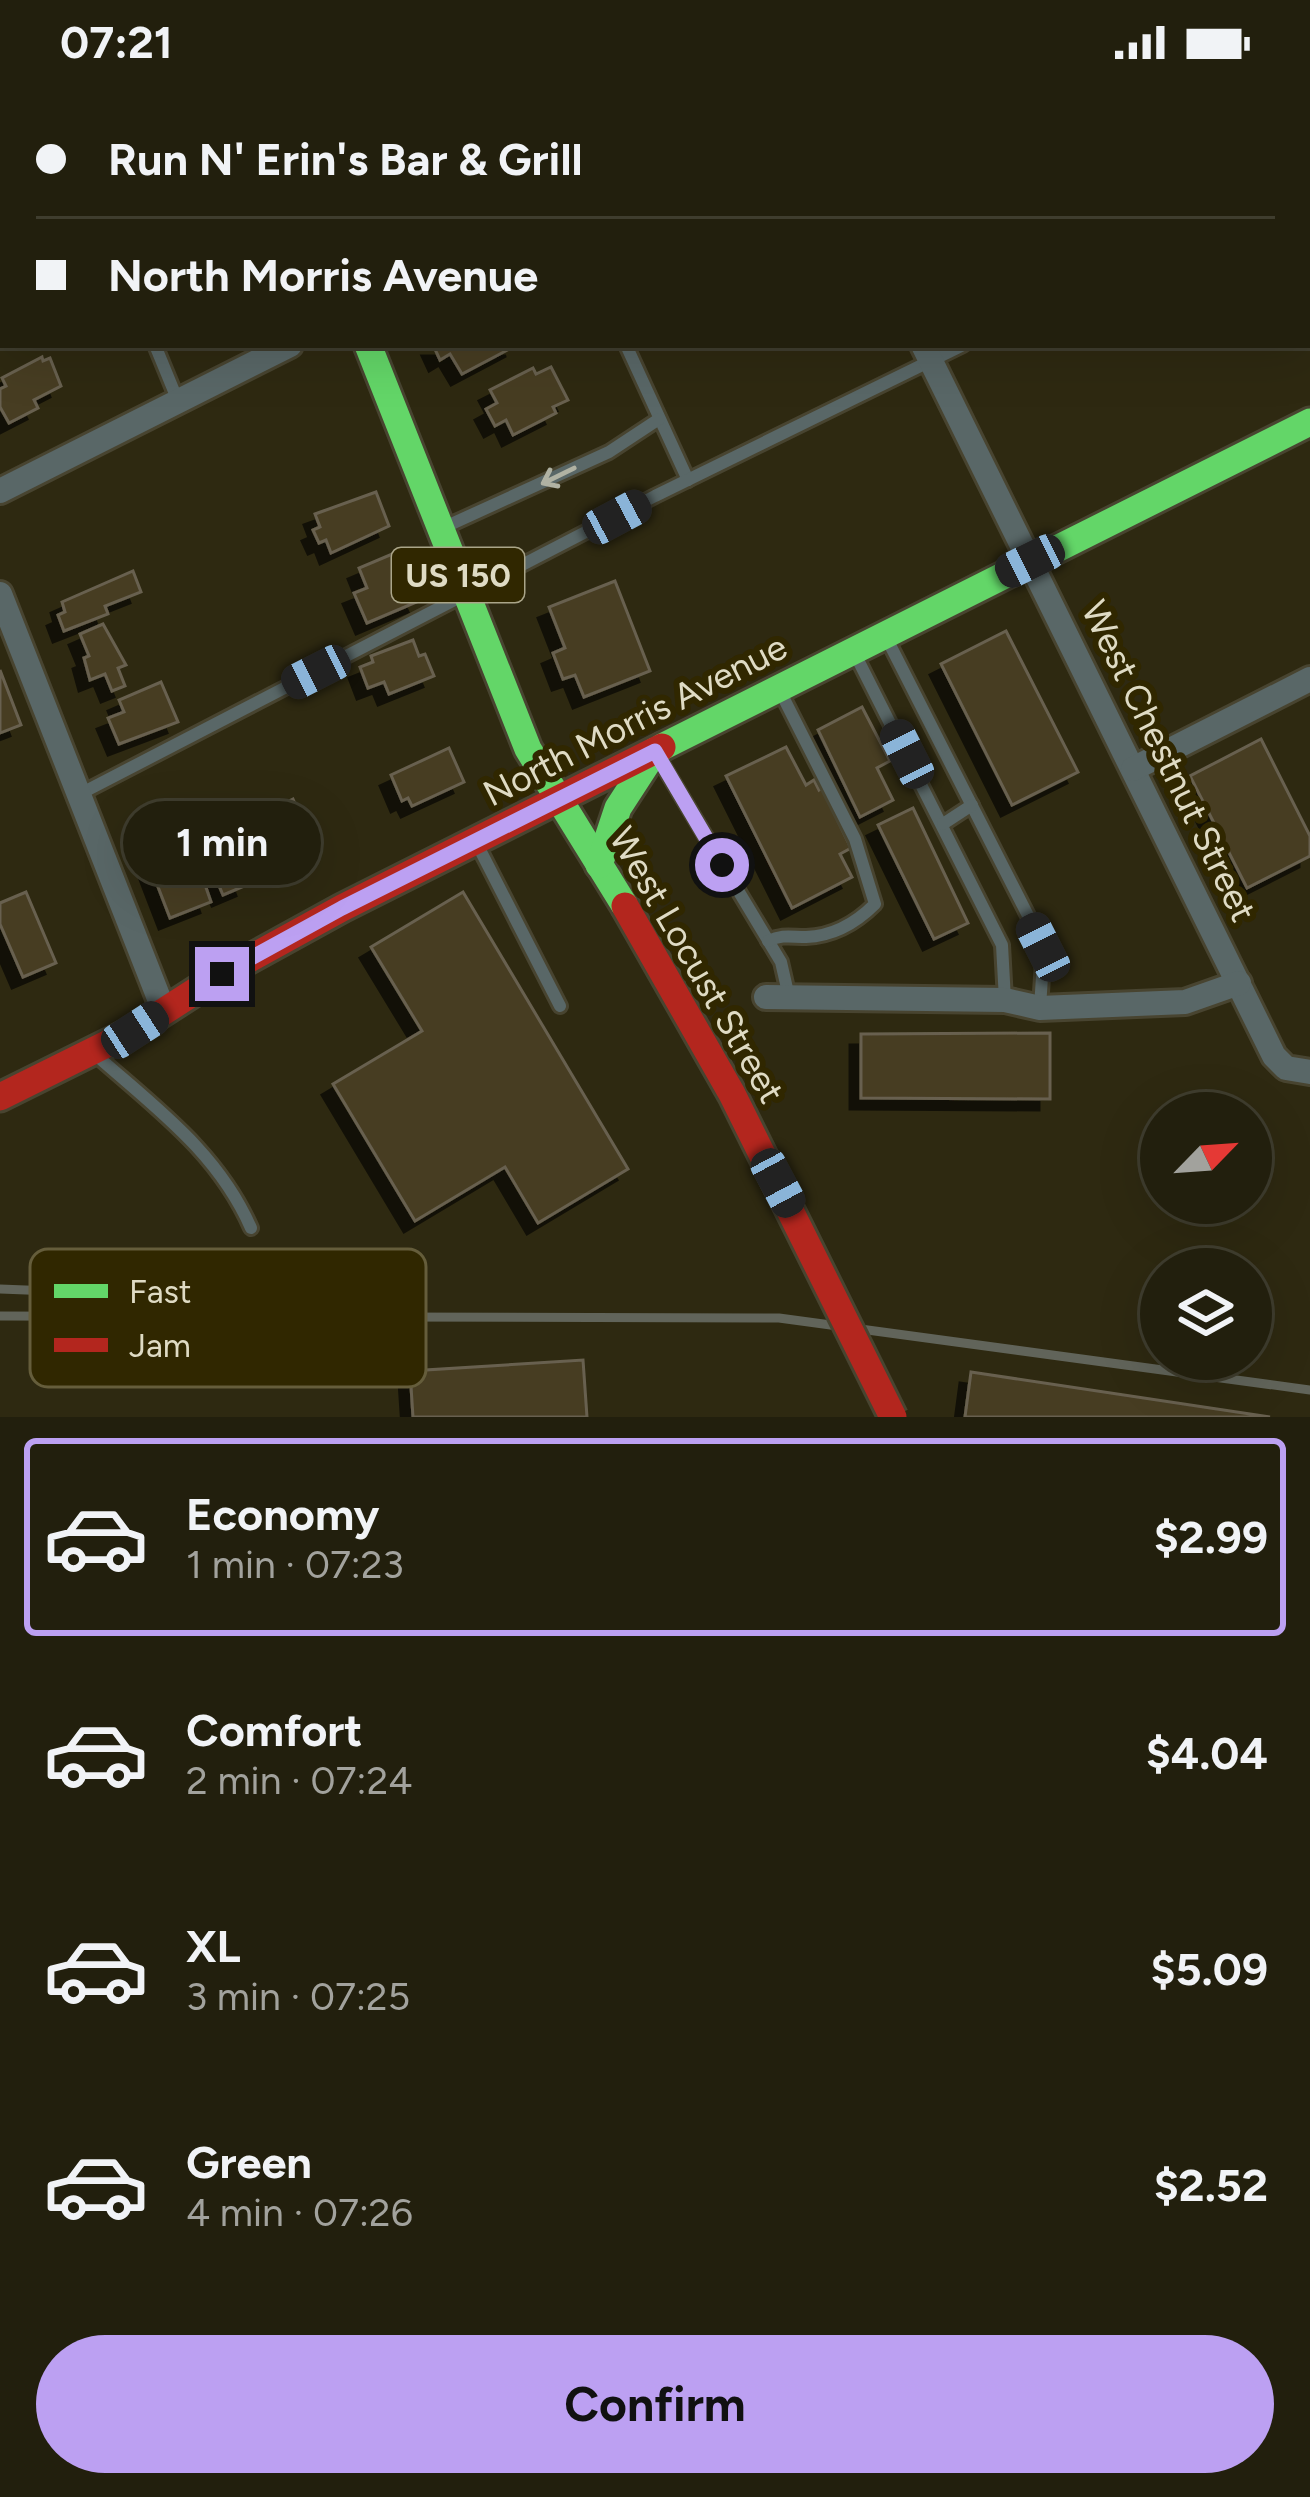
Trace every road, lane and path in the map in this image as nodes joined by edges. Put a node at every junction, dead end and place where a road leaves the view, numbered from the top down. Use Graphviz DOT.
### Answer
graph roads {
  1 [pos="156,348"];
  2 [pos="284,348"];
  3 [pos="369,348"];
  4 [pos="627,348"];
  5 [pos="927,353"];
  6 [pos="178,401"];
  7 [pos="659,419"];
  8 [pos="1310,422"];
  9 [pos="688,480"];
  10 [pos="0,491"];
  11 [pos="439,529"];
  12 [pos="1030,561"];
  13 [pos="0,594"];
  14 [pos="466,594"];
  15 [pos="884,632"];
  16 [pos="853,651"];
  17 [pos="1310,679"];
  18 [pos="779,688"];
  19 [pos="655,751"];
  20 [pos="1133,769"];
  21 [pos="78,795"];
  22 [pos="558,799"];
  23 [pos="972,806"];
  24 [pos="943,824"];
  25 [pos="475,841"];
  26 [pos="599,865"];
  27 [pos="768,940"];
  28 [pos="1239,983"];
  29 [pos="777,997"];
  30 [pos="1005,1000"];
  31 [pos="560,1006"];
  32 [pos="1040,1008"];
  33 [pos="164,1011"];
  34 [pos="91,1052"];
  35 [pos="1302,1072"];
  36 [pos="0,1097"];
  37 [pos="250,1228"];
  38 [pos="893,1417"];
  1 -- 6 [label="lane"];
  2 -- 6 [label="street"];
  3 -- 11 [label="street, West Locust Street / US 150"];
  4 -- 7 [label="lane"];
  5 -- 9 [label="lane"];
  5 -- 12 [label="street, West Chestnut Street"];
  6 -- 10 [label="street"];
  7 -- 9 [label="lane"];
  7 -- 11 [label="lane, one-way"];
  8 -- 12 [label="street, North Morris Avenue"];
  9 -- 14 [label="lane"];
  11 -- 14 [label="street, West Locust Street / US 150"];
  12 -- 15 [label="street, North Morris Avenue"];
  12 -- 20 [label="street, West Chestnut Street"];
  13 -- 21 [label="street"];
  14 -- 21 [label="lane"];
  14 -- 22 [label="street, West Locust Street / US 150"];
  15 -- 16 [label="street, North Morris Avenue"];
  15 -- 23 [label="lane"];
  16 -- 18 [label="street, North Morris Avenue"];
  16 -- 24 [label="lane"];
  17 -- 20 [label="street"];
  18 -- 19 [label="street, North Morris Avenue"];
  18 -- 27 [label="lane"];
  19 -- 22 [label="street, North Morris Avenue"];
  19 -- 26 [label="street"];
  19 -- 27 [label="lane"];
  20 -- 28 [label="street, West Chestnut Street"];
  21 -- 33 [label="street"];
  22 -- 25 [label="street, North Morris Avenue"];
  22 -- 26 [label="street, West Locust Street / US 150"];
  23 -- 24 [label="lane"];
  23 -- 32 [label="lane"];
  24 -- 30 [label="lane"];
  25 -- 31 [label="lane"];
  25 -- 33 [label="street, North Morris Avenue"];
  26 -- 38 [label="street, West Locust Street / US 150, bridge"];
  27 -- 29 [label="lane"];
  28 -- 32 [label="street"];
  28 -- 35 [label="street, West Chestnut Street"];
  29 -- 30 [label="street"];
  30 -- 32 [label="street"];
  33 -- 34 [label="street, North Morris Avenue"];
  34 -- 36 [label="street, North Morris Avenue"];
  34 -- 37 [label="lane"];
}
